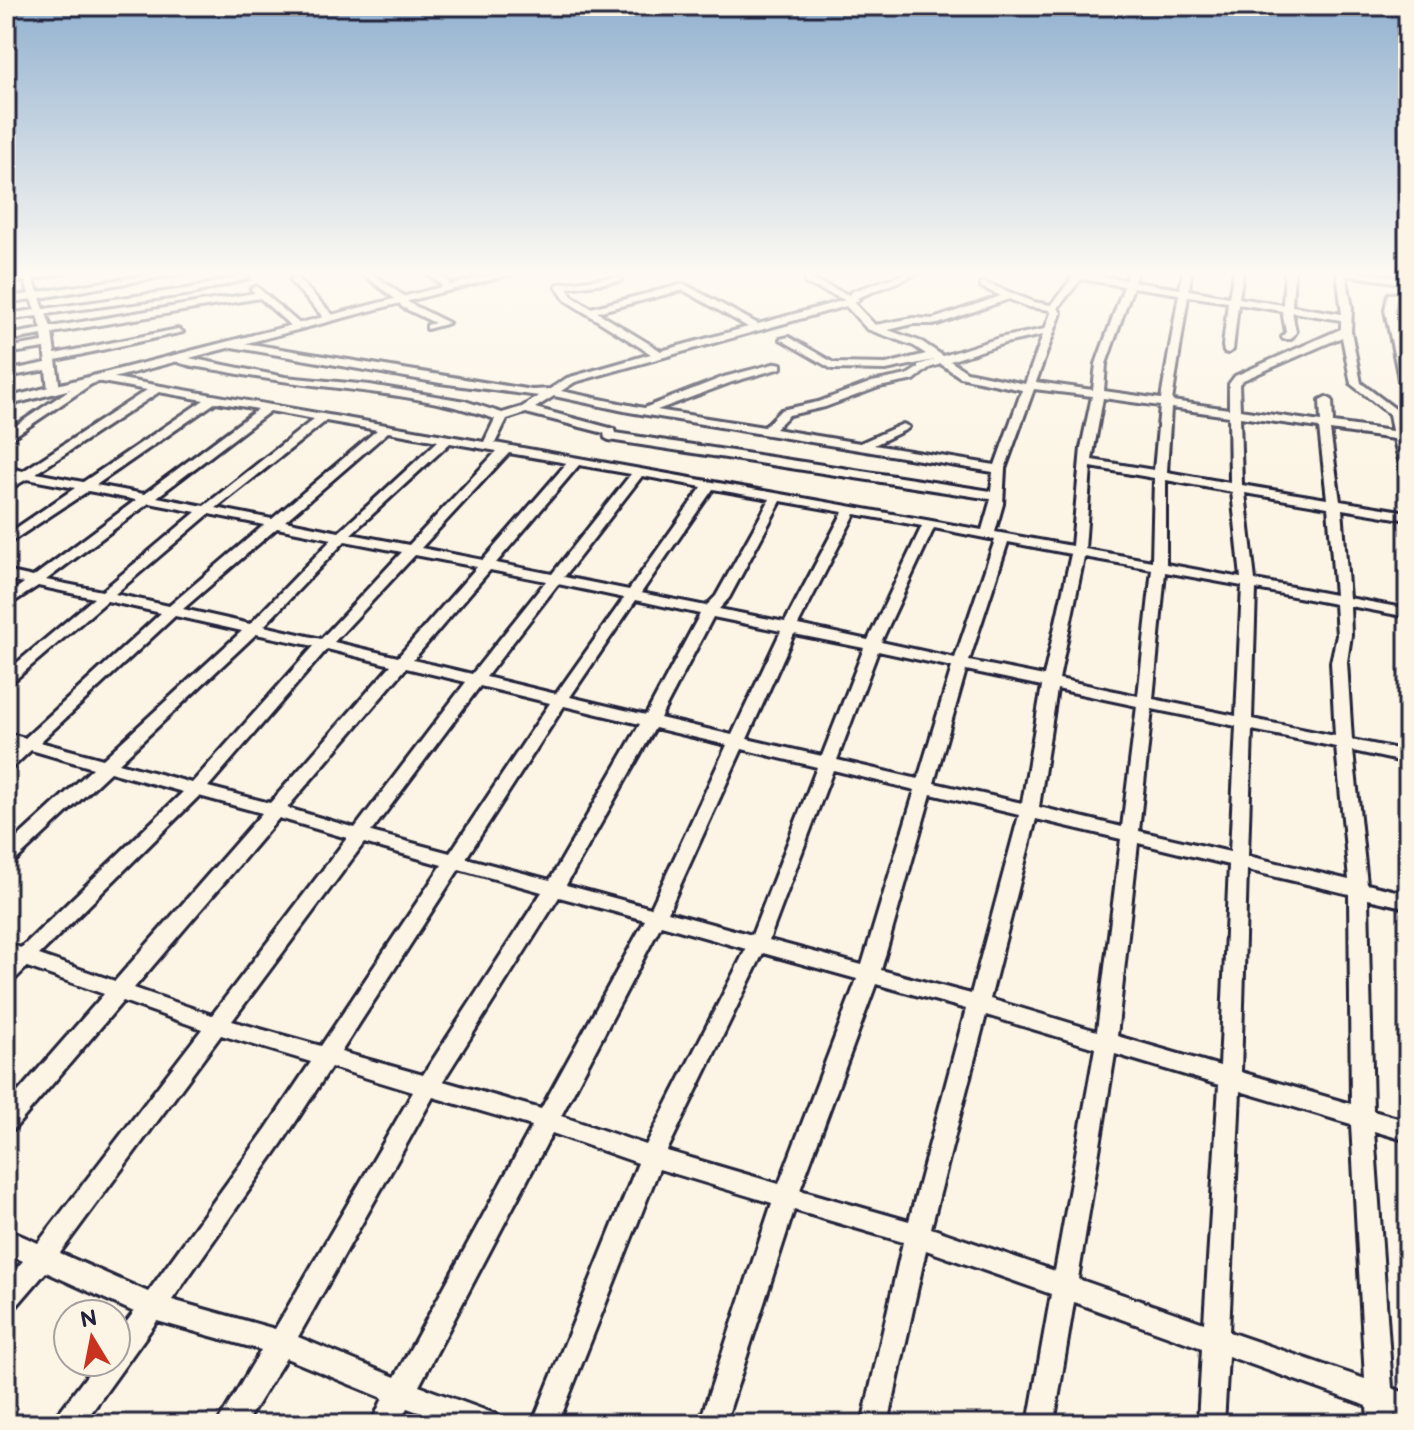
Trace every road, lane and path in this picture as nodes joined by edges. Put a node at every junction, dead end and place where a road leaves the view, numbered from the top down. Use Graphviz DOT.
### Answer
graph roads {
  1 [pos="48,339"];
  2 [pos="149,339"];
  3 [pos="183,339"];
  4 [pos="251,339"];
  5 [pos="634,339"];
  6 [pos="713,339"];
  7 [pos="785,339"];
  8 [pos="906,339"];
  9 [pos="1009,339"];
  10 [pos="1047,339"];
  11 [pos="1111,339"];
  12 [pos="1176,339"];
  13 [pos="1227,339"];
  14 [pos="1328,339"];
  15 [pos="1347,339"];
  16 [pos="1399,339"];
  17 [pos="48,344"];
  18 [pos="232,344"];
  19 [pos="1228,350"];
  20 [pos="6,351"];
  21 [pos="193,354"];
  22 [pos="658,354"];
  23 [pos="940,357"];
  24 [pos="174,358"];
  25 [pos="49,362"];
  26 [pos="777,366"];
  27 [pos="6,374"];
  28 [pos="95,379"];
  29 [pos="1031,387"];
  30 [pos="156,389"];
  31 [pos="54,390"];
  32 [pos="550,392"];
  33 [pos="1098,394"];
  34 [pos="1408,394"];
  35 [pos="214,398"];
  36 [pos="1326,400"];
  37 [pos="1408,401"];
  38 [pos="6,402"];
  39 [pos="1381,402"];
  40 [pos="1166,403"];
  41 [pos="266,409"];
  42 [pos="526,409"];
  43 [pos="644,411"];
  44 [pos="1234,412"];
  45 [pos="324,417"];
  46 [pos="502,417"];
  47 [pos="1324,425"];
  48 [pos="903,427"];
  49 [pos="386,428"];
  50 [pos="768,430"];
  51 [pos="1404,436"];
  52 [pos="6,437"];
  53 [pos="447,439"];
  54 [pos="487,447"];
  55 [pos="861,447"];
  56 [pos="505,450"];
  57 [pos="575,462"];
  58 [pos="1087,463"];
  59 [pos="999,469"];
  60 [pos="6,471"];
  61 [pos="638,473"];
  62 [pos="1408,473"];
  63 [pos="24,475"];
  64 [pos="1160,477"];
  65 [pos="709,485"];
  66 [pos="83,486"];
  67 [pos="6,487"];
  68 [pos="1237,489"];
  69 [pos="997,496"];
  70 [pos="777,497"];
  71 [pos="144,498"];
  72 [pos="1332,503"];
  73 [pos="851,509"];
  74 [pos="206,510"];
  75 [pos="1408,516"];
  76 [pos="277,523"];
  77 [pos="929,525"];
  78 [pos="342,536"];
  79 [pos="994,538"];
  80 [pos="6,541"];
  81 [pos="410,550"];
  82 [pos="1078,554"];
  83 [pos="488,565"];
  84 [pos="1158,567"];
  85 [pos="6,575"];
  86 [pos="558,580"];
  87 [pos="33,581"];
  88 [pos="1249,585"];
  89 [pos="634,595"];
  90 [pos="101,598"];
  91 [pos="1342,601"];
  92 [pos="6,603"];
  93 [pos="709,611"];
  94 [pos="171,612"];
  95 [pos="1408,613"];
  96 [pos="254,628"];
  97 [pos="789,629"];
  98 [pos="324,644"];
  99 [pos="872,646"];
  100 [pos="400,662"];
  101 [pos="960,665"];
  102 [pos="6,680"];
  103 [pos="475,681"];
  104 [pos="1050,685"];
  105 [pos="560,700"];
  106 [pos="1145,703"];
  107 [pos="650,720"];
  108 [pos="1243,724"];
  109 [pos="6,738"];
  110 [pos="738,741"];
  111 [pos="1344,743"];
  112 [pos="28,744"];
  113 [pos="1408,757"];
  114 [pos="829,762"];
  115 [pos="6,764"];
  116 [pos="106,768"];
  117 [pos="927,786"];
  118 [pos="196,789"];
  119 [pos="277,809"];
  120 [pos="1029,812"];
  121 [pos="362,836"];
  122 [pos="1129,836"];
  123 [pos="456,858"];
  124 [pos="6,859"];
  125 [pos="1237,862"];
  126 [pos="556,886"];
  127 [pos="1357,890"];
  128 [pos="1408,901"];
  129 [pos="656,917"];
  130 [pos="758,944"];
  131 [pos="15,953"];
  132 [pos="6,975"];
  133 [pos="869,975"];
  134 [pos="117,990"];
  135 [pos="977,1004"];
  136 [pos="216,1025"];
  137 [pos="1106,1044"];
  138 [pos="328,1056"];
  139 [pos="1230,1081"];
  140 [pos="428,1086"];
  141 [pos="1362,1119"];
  142 [pos="544,1120"];
  143 [pos="6,1122"];
  144 [pos="1408,1131"];
  145 [pos="652,1157"];
  146 [pos="786,1197"];
  147 [pos="917,1235"];
  148 [pos="6,1241"];
  149 [pos="43,1257"];
  150 [pos="1067,1288"];
  151 [pos="6,1299"];
  152 [pos="154,1308"];
  153 [pos="132,1337"];
  154 [pos="1215,1340"];
  155 [pos="281,1343"];
  156 [pos="100,1378"];
  157 [pos="400,1392"];
  158 [pos="1380,1400"];
  159 [pos="1408,1407"];
  160 [pos="66,1424"];
  161 [pos="230,1424"];
  162 [pos="384,1424"];
  163 [pos="489,1424"];
  164 [pos="545,1424"];
  165 [pos="712,1424"];
  166 [pos="875,1424"];
  167 [pos="1041,1424"];
  168 [pos="1211,1424"];
  169 [pos="1381,1424"];
  1 -- 17 [label="street"];
  2 -- 25 [label="street"];
  3 -- 21 [label="street"];
  4 -- 18 [label="main road"];
  5 -- 22 [label="street"];
  6 -- 22 [label="street"];
  7 -- 23 [label="street"];
  8 -- 23 [label="street"];
  9 -- 23 [label="street"];
  10 -- 29 [label="street"];
  11 -- 33 [label="street"];
  12 -- 40 [label="street"];
  13 -- 19 [label="street"];
  14 -- 44 [label="street"];
  15 -- 39 [label="street"];
  16 -- 34 [label="street"];
  17 -- 20 [label="street"];
  17 -- 25 [label="street"];
  18 -- 21 [label="main road"];
  18 -- 32 [label="street"];
  21 -- 24 [label="main road"];
  22 -- 32 [label="street"];
  23 -- 29 [label="street"];
  23 -- 50 [label="street"];
  24 -- 28 [label="main road"];
  24 -- 46 [label="street"];
  25 -- 27 [label="street"];
  25 -- 31 [label="street"];
  26 -- 43 [label="street"];
  28 -- 30 [label="street"];
  28 -- 31 [label="main road"];
  28 -- 52 [label="street"];
  29 -- 33 [label="street"];
  29 -- 59 [label="street"];
  30 -- 35 [label="street"];
  30 -- 63 [label="street"];
  31 -- 38 [label="main road"];
  32 -- 42 [label="street"];
  32 -- 43 [label="street"];
  33 -- 40 [label="street"];
  33 -- 58 [label="street"];
  35 -- 41 [label="street"];
  35 -- 66 [label="street"];
  36 -- 47 [label="street"];
  37 -- 39 [label="street"];
  39 -- 51 [label="street"];
  40 -- 44 [label="street"];
  40 -- 64 [label="street"];
  41 -- 45 [label="street"];
  41 -- 71 [label="street"];
  42 -- 46 [label="street"];
  42 -- 69 [label="street"];
  43 -- 50 [label="street"];
  44 -- 47 [label="street"];
  44 -- 68 [label="street"];
  45 -- 49 [label="street"];
  45 -- 74 [label="street"];
  46 -- 54 [label="street"];
  47 -- 51 [label="street"];
  47 -- 72 [label="street"];
  48 -- 55 [label="street"];
  49 -- 53 [label="street"];
  49 -- 76 [label="street"];
  50 -- 55 [label="street"];
  51 -- 62 [label="street"];
  53 -- 54 [label="street"];
  53 -- 78 [label="street"];
  54 -- 56 [label="street"];
  55 -- 59 [label="street"];
  56 -- 57 [label="street"];
  56 -- 81 [label="street"];
  57 -- 61 [label="street"];
  57 -- 83 [label="street"];
  58 -- 64 [label="street"];
  58 -- 82 [label="street"];
  59 -- 69 [label="street"];
  60 -- 63 [label="street"];
  61 -- 65 [label="street"];
  61 -- 86 [label="street"];
  63 -- 66 [label="street"];
  63 -- 67 [label="street"];
  64 -- 68 [label="street"];
  64 -- 84 [label="street"];
  65 -- 70 [label="street"];
  65 -- 89 [label="street"];
  66 -- 71 [label="street"];
  66 -- 80 [label="street"];
  68 -- 72 [label="street"];
  68 -- 88 [label="street"];
  69 -- 79 [label="street"];
  70 -- 73 [label="street"];
  70 -- 93 [label="street"];
  71 -- 74 [label="street"];
  71 -- 87 [label="street"];
  72 -- 75 [label="street"];
  72 -- 91 [label="street"];
  73 -- 77 [label="street"];
  73 -- 97 [label="street"];
  74 -- 76 [label="street"];
  74 -- 90 [label="street"];
  76 -- 78 [label="street"];
  76 -- 94 [label="street"];
  77 -- 79 [label="street"];
  77 -- 99 [label="street"];
  78 -- 81 [label="street"];
  78 -- 96 [label="street"];
  79 -- 82 [label="street"];
  79 -- 101 [label="street"];
  81 -- 83 [label="street"];
  81 -- 98 [label="street"];
  82 -- 84 [label="street"];
  82 -- 104 [label="street"];
  83 -- 86 [label="street"];
  83 -- 100 [label="street"];
  84 -- 88 [label="street"];
  84 -- 106 [label="street"];
  85 -- 87 [label="street"];
  86 -- 89 [label="street"];
  86 -- 103 [label="street"];
  87 -- 90 [label="street"];
  87 -- 92 [label="street"];
  88 -- 91 [label="street"];
  88 -- 108 [label="street"];
  89 -- 93 [label="street"];
  89 -- 105 [label="street"];
  90 -- 94 [label="street"];
  90 -- 102 [label="street"];
  91 -- 95 [label="street"];
  91 -- 111 [label="street"];
  93 -- 97 [label="street"];
  93 -- 107 [label="street"];
  94 -- 96 [label="street"];
  94 -- 112 [label="street"];
  96 -- 98 [label="street"];
  96 -- 116 [label="street"];
  97 -- 99 [label="street"];
  97 -- 110 [label="street"];
  98 -- 100 [label="street"];
  98 -- 118 [label="street"];
  99 -- 101 [label="street"];
  99 -- 114 [label="street"];
  100 -- 103 [label="street"];
  100 -- 119 [label="street"];
  101 -- 104 [label="street"];
  101 -- 117 [label="street"];
  103 -- 105 [label="street"];
  103 -- 121 [label="street"];
  104 -- 106 [label="street"];
  104 -- 120 [label="street"];
  105 -- 107 [label="street"];
  105 -- 123 [label="street"];
  106 -- 108 [label="street"];
  106 -- 122 [label="street"];
  107 -- 110 [label="street"];
  107 -- 126 [label="street"];
  108 -- 111 [label="street"];
  108 -- 125 [label="street"];
  109 -- 112 [label="street"];
  110 -- 114 [label="street"];
  110 -- 129 [label="street"];
  111 -- 113 [label="street"];
  111 -- 127 [label="street"];
  112 -- 115 [label="street"];
  112 -- 116 [label="street"];
  114 -- 117 [label="street"];
  114 -- 130 [label="street"];
  116 -- 118 [label="street"];
  116 -- 124 [label="street"];
  117 -- 120 [label="street"];
  117 -- 133 [label="street"];
  118 -- 119 [label="street"];
  118 -- 131 [label="street"];
  119 -- 121 [label="street"];
  119 -- 134 [label="street"];
  120 -- 122 [label="street"];
  120 -- 135 [label="street"];
  121 -- 123 [label="street"];
  121 -- 136 [label="street"];
  122 -- 125 [label="street"];
  122 -- 137 [label="street"];
  123 -- 126 [label="street"];
  123 -- 138 [label="street"];
  125 -- 127 [label="street"];
  125 -- 139 [label="street"];
  126 -- 129 [label="street"];
  126 -- 140 [label="street"];
  127 -- 128 [label="street"];
  127 -- 141 [label="street"];
  129 -- 130 [label="street"];
  129 -- 142 [label="street"];
  130 -- 133 [label="street"];
  130 -- 145 [label="street"];
  131 -- 132 [label="street"];
  131 -- 134 [label="street"];
  133 -- 135 [label="street"];
  133 -- 146 [label="street"];
  134 -- 136 [label="street"];
  134 -- 143 [label="street"];
  135 -- 137 [label="street"];
  135 -- 147 [label="street"];
  136 -- 138 [label="street"];
  136 -- 149 [label="street"];
  137 -- 139 [label="street"];
  137 -- 150 [label="street"];
  138 -- 140 [label="street"];
  138 -- 152 [label="street"];
  139 -- 141 [label="street"];
  139 -- 154 [label="street"];
  140 -- 142 [label="street"];
  140 -- 155 [label="street"];
  141 -- 144 [label="street"];
  141 -- 158 [label="street"];
  142 -- 145 [label="street"];
  142 -- 157 [label="street"];
  145 -- 146 [label="street"];
  145 -- 164 [label="street"];
  146 -- 147 [label="street"];
  146 -- 165 [label="street"];
  147 -- 150 [label="street"];
  147 -- 166 [label="street"];
  148 -- 149 [label="street"];
  149 -- 151 [label="street"];
  149 -- 152 [label="street"];
  150 -- 154 [label="street"];
  150 -- 167 [label="street"];
  152 -- 153 [label="street"];
  152 -- 155 [label="street"];
  154 -- 158 [label="street"];
  154 -- 168 [label="street"];
  155 -- 157 [label="street"];
  155 -- 161 [label="street"];
  156 -- 160 [label="street"];
  157 -- 162 [label="street"];
  157 -- 163 [label="street"];
  158 -- 159 [label="street"];
  158 -- 169 [label="street"];
}
